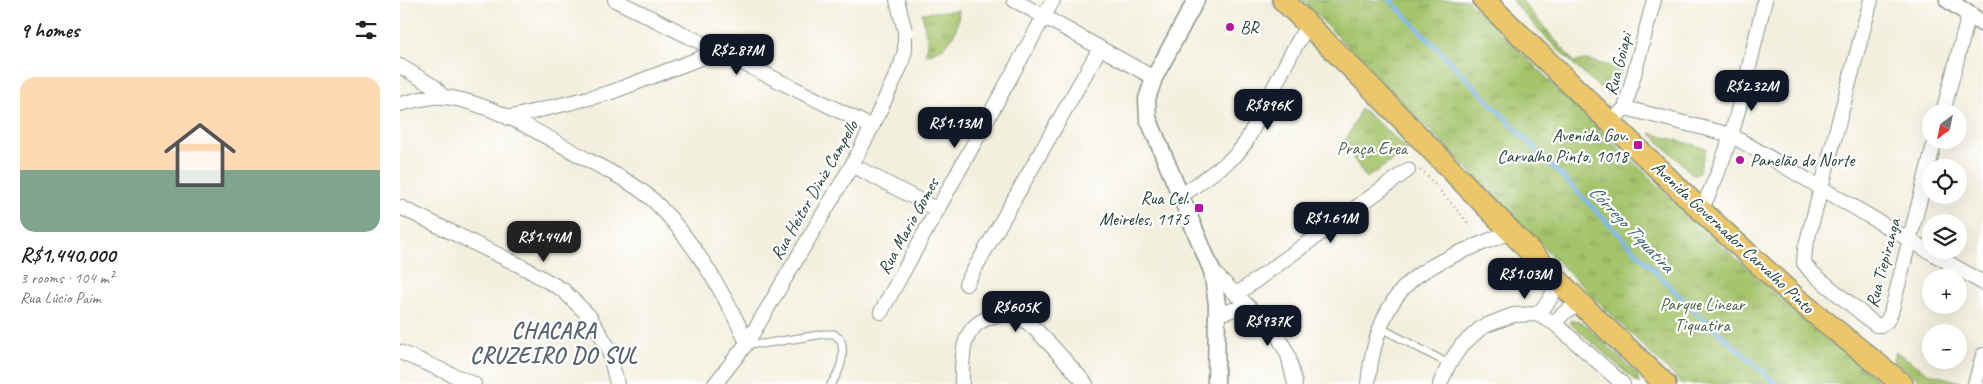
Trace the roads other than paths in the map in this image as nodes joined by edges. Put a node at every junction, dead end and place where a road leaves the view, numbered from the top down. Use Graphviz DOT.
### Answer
graph roads {
  1 [pos="615,0"];
  2 [pos="897,0"];
  3 [pos="1014,0"];
  4 [pos="1053,0"];
  5 [pos="1196,0"];
  6 [pos="1283,0"];
  7 [pos="1484,0"];
  8 [pos="1654,0"];
  9 [pos="1765,0"];
  10 [pos="1871,0"];
  11 [pos="1948,0"];
  12 [pos="1969,14"];
  13 [pos="1044,17"];
  14 [pos="1308,24"];
  15 [pos="1983,24"];
  16 [pos="1100,48"];
  17 [pos="719,51"];
  18 [pos="400,66"];
  19 [pos="1154,78"];
  20 [pos="443,97"];
  21 [pos="400,104"];
  22 [pos="1945,104"];
  23 [pos="1618,115"];
  24 [pos="508,118"];
  25 [pos="872,127"];
  26 [pos="1731,136"];
  27 [pos="1933,149"];
  28 [pos="852,165"];
  29 [pos="1408,170"];
  30 [pos="1821,188"];
  31 [pos="1181,196"];
  32 [pos="400,208"];
  33 [pos="938,210"];
  34 [pos="1701,210"];
  35 [pos="1512,231"];
  36 [pos="1908,240"];
  37 [pos="1212,271"];
  38 [pos="1554,275"];
  39 [pos="1983,283"];
  40 [pos="966,284"];
  41 [pos="1237,294"];
  42 [pos="1248,306"];
  43 [pos="1584,306"];
  44 [pos="881,312"];
  45 [pos="1217,314"];
  46 [pos="1537,314"];
  47 [pos="1554,324"];
  48 [pos="1381,328"];
  49 [pos="747,343"];
  50 [pos="400,352"];
  51 [pos="1983,355"];
  52 [pos="1449,364"];
  53 [pos="1659,382"];
  54 [pos="474,384"];
  55 [pos="617,384"];
  56 [pos="715,384"];
  57 [pos="831,384"];
  58 [pos="962,384"];
  59 [pos="1086,384"];
  60 [pos="1216,384"];
  61 [pos="1295,384"];
  62 [pos="1368,384"];
  63 [pos="1440,384"];
  64 [pos="1623,384"];
  65 [pos="1902,384"];
  66 [pos="1975,384"];
  1 -- 17 [label="street"];
  2 -- 25 [label="street, Rua Heitor Diniz Campello"];
  3 -- 13 [label="street"];
  4 -- 13 [label="street, Rua Mario Gomes"];
  5 -- 19 [label="street"];
  6 -- 14 [label="main road"];
  7 -- 23 [label="main road, Avenida Governador Carvalho Pinto"];
  8 -- 23 [label="street, Rua Goiapi"];
  9 -- 26 [label="street"];
  10 -- 30 [label="street"];
  11 -- 12 [label="street"];
  12 -- 15 [label="street"];
  12 -- 22 [label="street"];
  13 -- 16 [label="street"];
  13 -- 33 [label="street, Rua Mario Gomes"];
  14 -- 31 [label="street"];
  14 -- 35 [label="main road"];
  16 -- 19 [label="street"];
  16 -- 40 [label="street"];
  17 -- 24 [label="street"];
  17 -- 25 [label="street"];
  18 -- 20 [label="street"];
  19 -- 31 [label="street"];
  20 -- 21 [label="street"];
  20 -- 24 [label="street"];
  23 -- 26 [label="street"];
  23 -- 34 [label="main road, Avenida Governador Carvalho Pinto"];
  24 -- 49 [label="street"];
  25 -- 28 [label="street, Rua Heitor Diniz Campello"];
  26 -- 30 [label="street"];
  26 -- 34 [label="street"];
  27 -- 36 [label="street, Rua Tiepiranga"];
  28 -- 33 [label="street"];
  28 -- 49 [label="street, Rua Heitor Diniz Campello"];
  29 -- 41 [label="street"];
  30 -- 36 [label="street"];
  30 -- 36 [label="street, Rua Tiepiranga"];
  31 -- 37 [label="street"];
  32 -- 55 [label="street"];
  33 -- 44 [label="street, Rua Mario Gomes"];
  34 -- 65 [label="main road, Avenida Governador Carvalho Pinto"];
  35 -- 38 [label="main road"];
  35 -- 48 [label="street"];
  36 -- 39 [label="street"];
  37 -- 41 [label="street"];
  37 -- 45 [label="street"];
  38 -- 43 [label="main road"];
  38 -- 46 [label="street"];
  41 -- 42 [label="street"];
  42 -- 45 [label="street"];
  42 -- 61 [label="street"];
  43 -- 47 [label="street"];
  43 -- 53 [label="main road"];
  45 -- 60 [label="street"];
  46 -- 47 [label="street"];
  46 -- 52 [label="street"];
  47 -- 64 [label="street"];
  48 -- 52 [label="lane"];
  48 -- 62 [label="street"];
  49 -- 56 [label="street, Rua Heitor Diniz Campello"];
  49 -- 57 [label="lane"];
  50 -- 54 [label="street"];
  51 -- 66 [label="street"];
  52 -- 63 [label="street"];
  58 -- 59 [label="street"];
}
